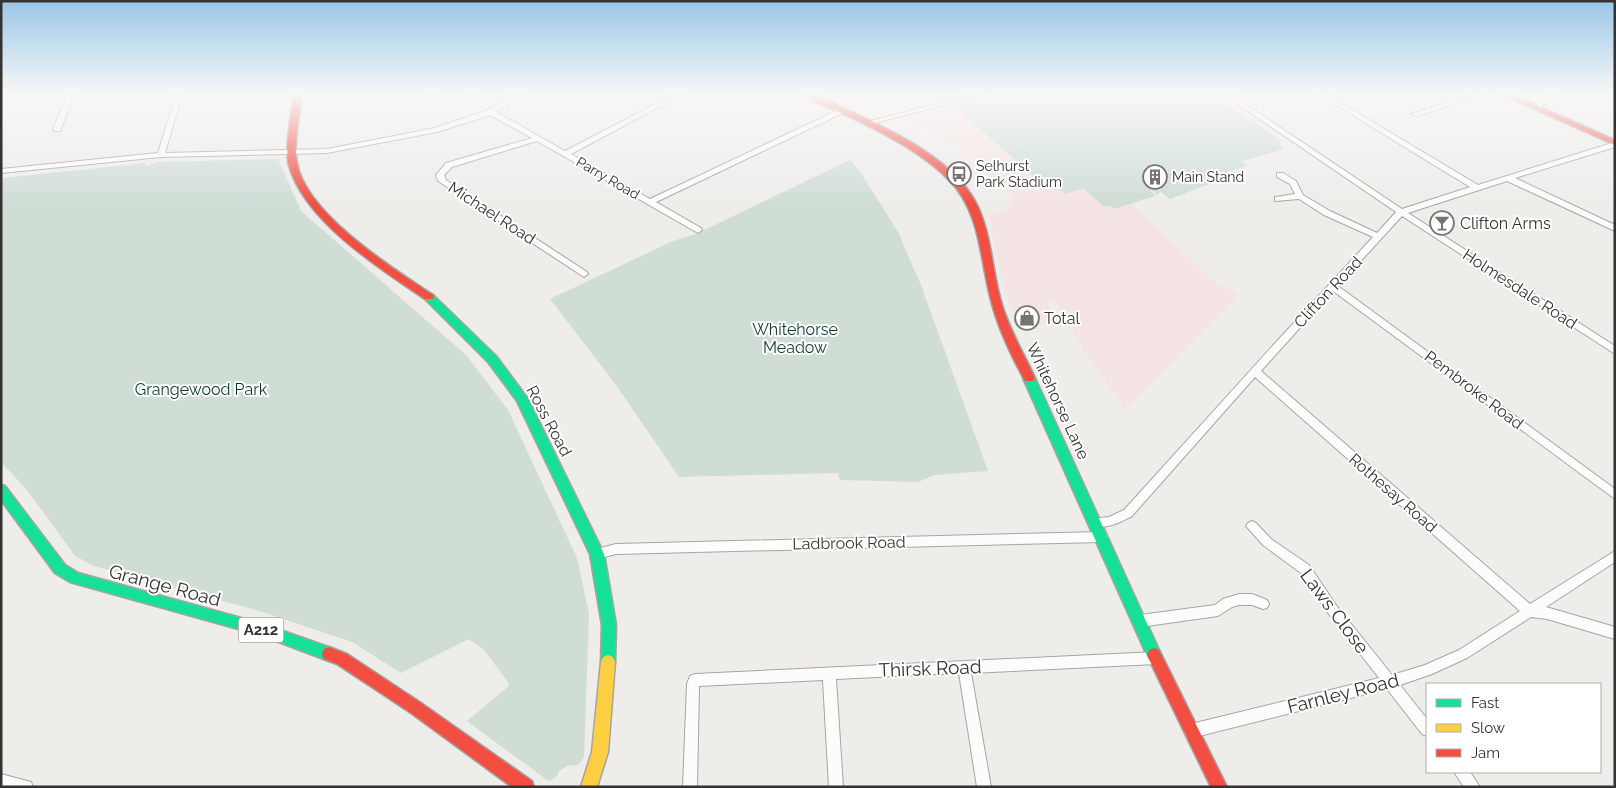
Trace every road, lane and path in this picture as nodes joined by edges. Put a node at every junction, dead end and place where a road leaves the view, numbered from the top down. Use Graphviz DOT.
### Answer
graph roads {
  1 [pos="168,131"];
  2 [pos="295,131"];
  3 [pos="433,131"];
  4 [pos="523,131"];
  5 [pos="610,131"];
  6 [pos="801,131"];
  7 [pos="881,131"];
  8 [pos="892,131"];
  9 [pos="1281,131"];
  10 [pos="1382,131"];
  11 [pos="1587,131"];
  12 [pos="894,137"];
  13 [pos="537,139"];
  14 [pos="1615,143"];
  15 [pos="294,152"];
  16 [pos="566,154"];
  17 [pos="161,155"];
  18 [pos="1,171"];
  19 [pos="1280,175"];
  20 [pos="1508,178"];
  21 [pos="1477,188"];
  22 [pos="1300,196"];
  23 [pos="1278,199"];
  24 [pos="650,202"];
  25 [pos="1401,212"];
  26 [pos="1615,228"];
  27 [pos="698,230"];
  28 [pos="1378,236"];
  29 [pos="584,274"];
  30 [pos="1334,287"];
  31 [pos="1615,351"];
  32 [pos="1256,372"];
  33 [pos="1,490"];
  34 [pos="1615,495"];
  35 [pos="1095,522"];
  36 [pos="1252,526"];
  37 [pos="1102,537"];
  38 [pos="597,554"];
  39 [pos="1615,556"];
  40 [pos="1263,604"];
  41 [pos="1532,611"];
  42 [pos="1140,621"];
  43 [pos="1615,633"];
  44 [pos="1156,658"];
  45 [pos="964,667"];
  46 [pos="829,673"];
  47 [pos="1390,682"];
  48 [pos="1426,728"];
  49 [pos="1191,731"];
  50 [pos="1462,773"];
  51 [pos="1,781"];
  52 [pos="26,787"];
  53 [pos="526,787"];
  54 [pos="589,787"];
  55 [pos="690,787"];
  56 [pos="836,787"];
  57 [pos="984,787"];
  58 [pos="1219,787"];
  59 [pos="1473,787"];
  1 -- 17 [label="street"];
  2 -- 15 [label="main road, Ross Road"];
  3 -- 15 [label="street"];
  4 -- 13 [label="street, Parry Road"];
  5 -- 16 [label="street"];
  6 -- 24 [label="street"];
  7 -- 12 [label="main road, Whitehorse Lane"];
  8 -- 12 [label="street"];
  9 -- 25 [label="street, Holmesdale Road"];
  10 -- 21 [label="street"];
  11 -- 14 [label="main road"];
  12 -- 35 [label="main road, Whitehorse Lane"];
  13 -- 16 [label="street, Parry Road"];
  13 -- 29 [label="street, Michael Road"];
  14 -- 20 [label="street, Clifton Road"];
  15 -- 17 [label="street"];
  15 -- 38 [label="main road, Ross Road"];
  16 -- 24 [label="street, Parry Road"];
  17 -- 18 [label="street"];
  19 -- 22 [label="street"];
  20 -- 21 [label="street, Clifton Road"];
  20 -- 26 [label="street"];
  21 -- 25 [label="street, Clifton Road"];
  22 -- 23 [label="street"];
  22 -- 28 [label="street"];
  24 -- 27 [label="street, Parry Road"];
  25 -- 28 [label="street, Clifton Road"];
  25 -- 31 [label="street, Holmesdale Road"];
  28 -- 30 [label="street, Clifton Road"];
  30 -- 32 [label="street, Clifton Road"];
  30 -- 34 [label="street, Pembroke Road"];
  32 -- 35 [label="street, Clifton Road"];
  32 -- 41 [label="street, Rothesay Road"];
  33 -- 53 [label="main road, Grange Road / A212"];
  35 -- 37 [label="main road, Whitehorse Lane"];
  36 -- 47 [label="street, Laws Close"];
  37 -- 38 [label="street, Ladbrook Road"];
  37 -- 42 [label="main road, Whitehorse Lane"];
  38 -- 54 [label="main road, Ross Road"];
  39 -- 41 [label="street, Farnley Road"];
  40 -- 42 [label="street"];
  41 -- 43 [label="street"];
  41 -- 47 [label="street, Farnley Road"];
  42 -- 44 [label="main road, Whitehorse Lane"];
  44 -- 45 [label="street, Thirsk Road"];
  44 -- 49 [label="main road, Whitehorse Lane"];
  45 -- 46 [label="street, Thirsk Road"];
  45 -- 57 [label="street"];
  46 -- 55 [label="street, Thirsk Road"];
  46 -- 56 [label="street"];
  47 -- 48 [label="street, Laws Close"];
  47 -- 49 [label="street, Farnley Road"];
  49 -- 58 [label="main road, Whitehorse Lane"];
  50 -- 59 [label="street"];
  51 -- 52 [label="street"];
}
